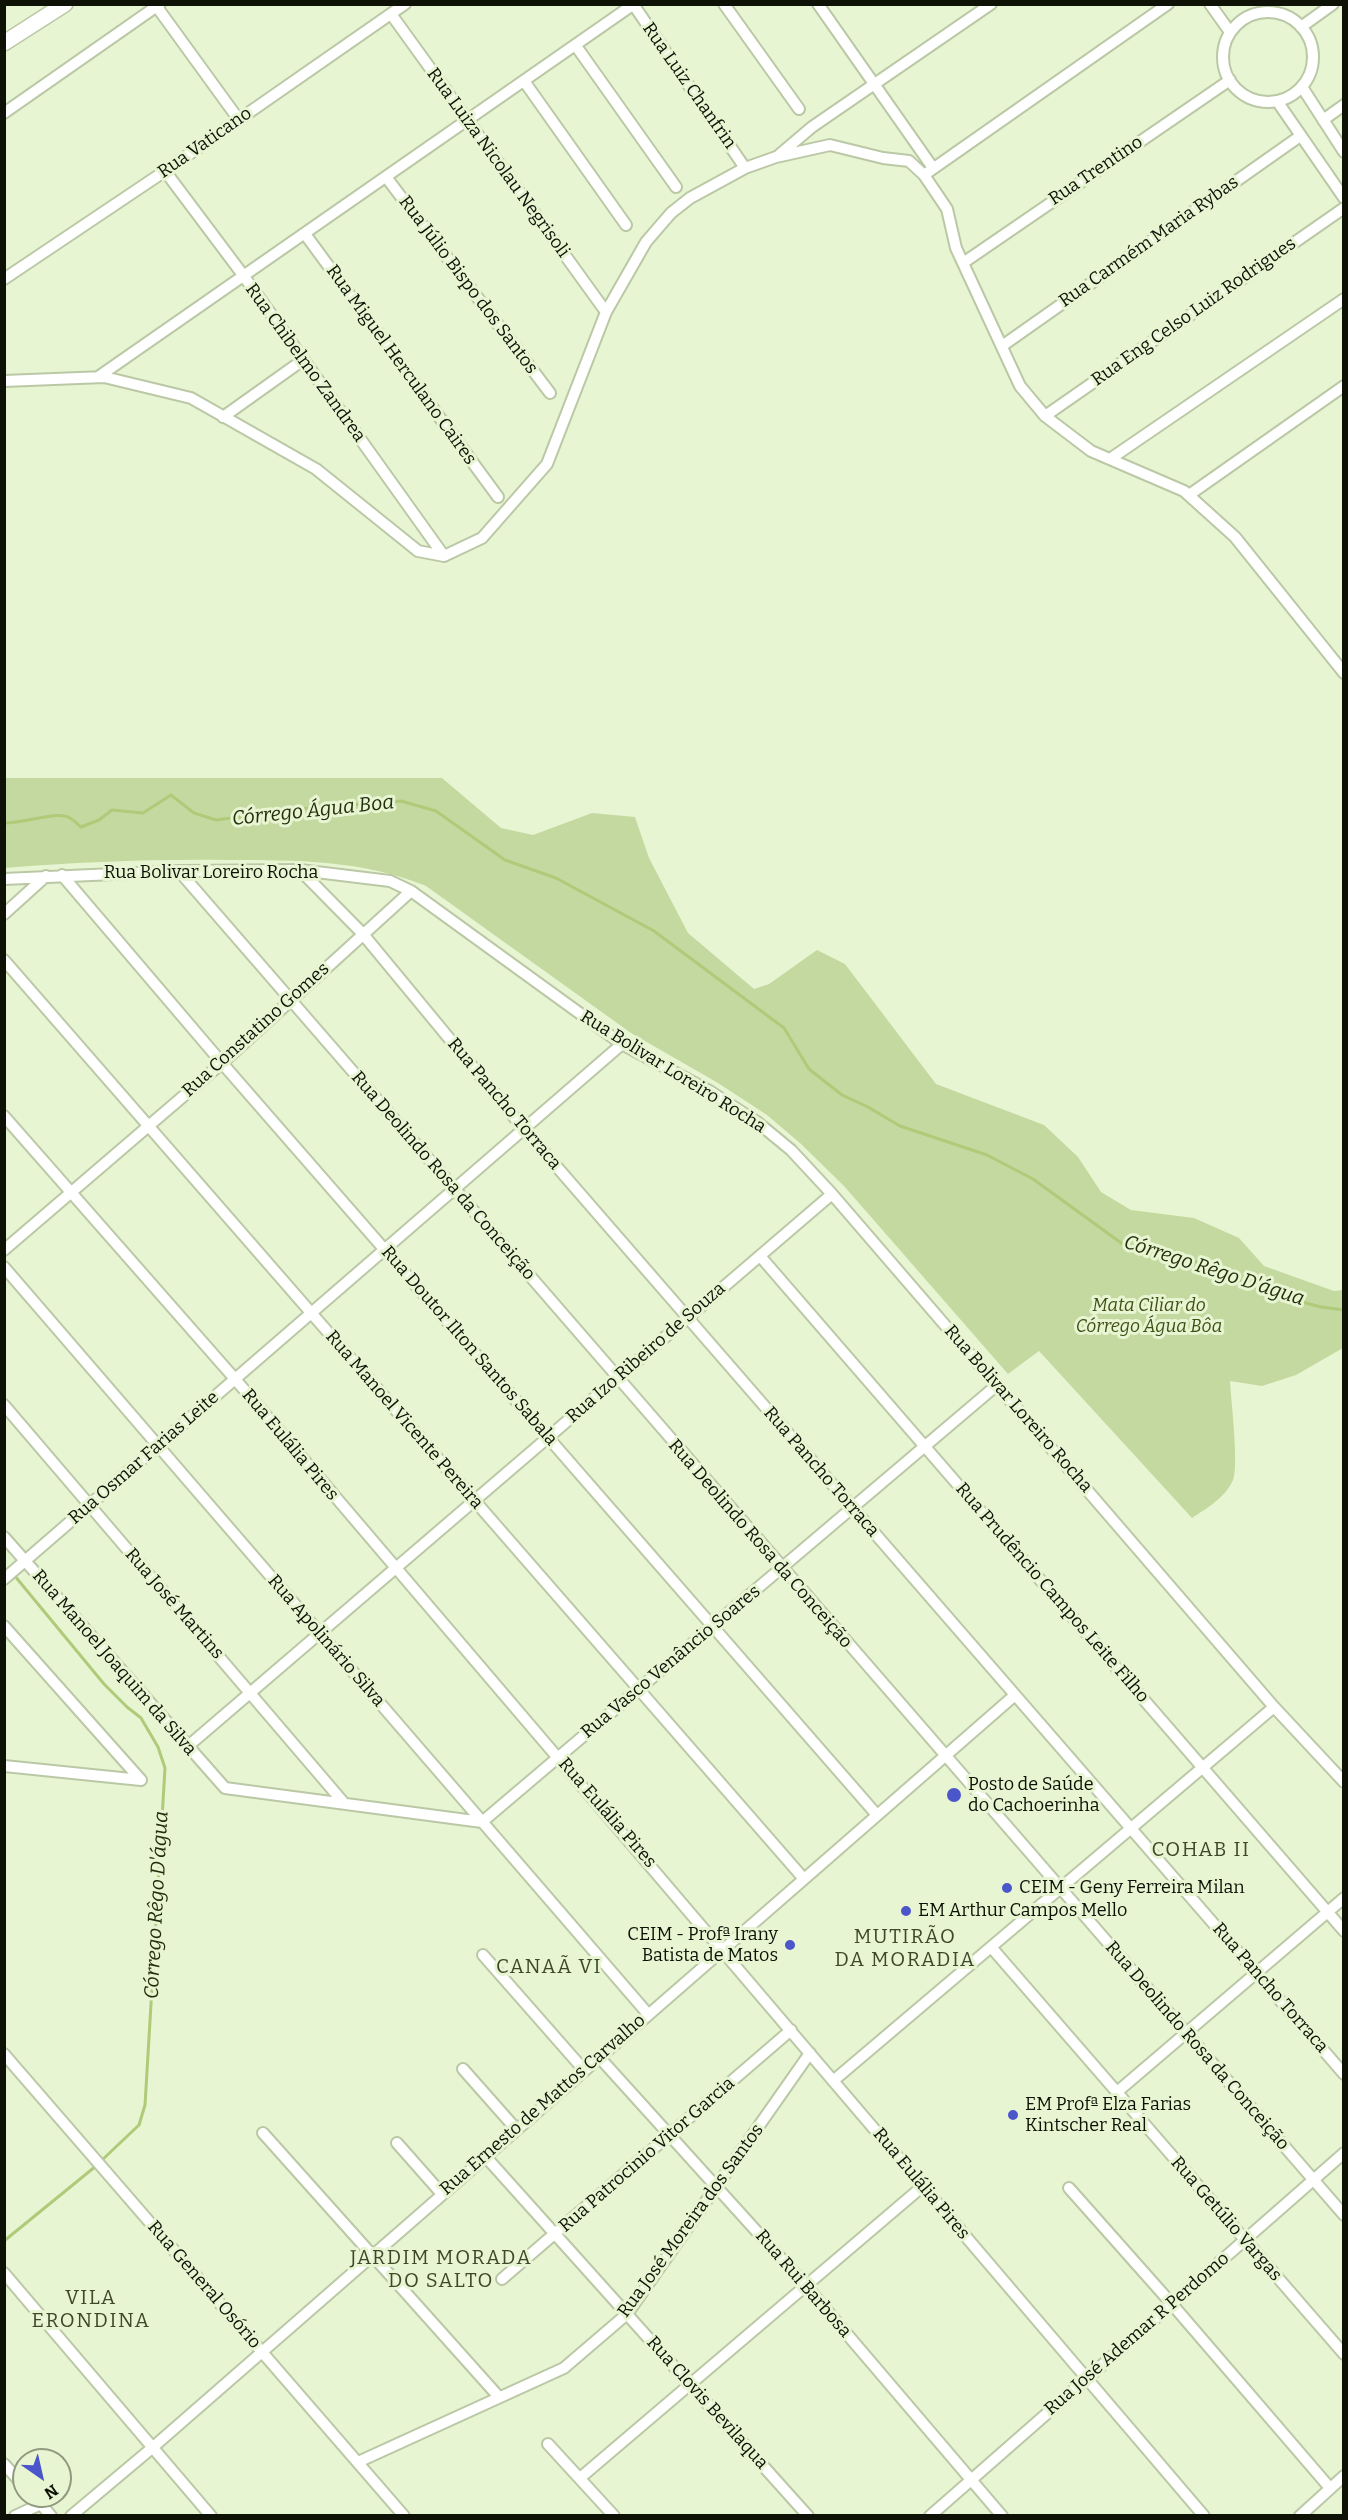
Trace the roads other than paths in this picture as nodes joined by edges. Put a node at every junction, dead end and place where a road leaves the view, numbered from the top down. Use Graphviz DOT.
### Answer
graph roads {
  1 [pos="65,4"];
  2 [pos="405,4"];
  3 [pos="724,4"];
  4 [pos="991,4"];
  5 [pos="1168,4"];
  6 [pos="1210,4"];
  7 [pos="1333,4"];
  8 [pos="633,5"];
  9 [pos="159,6"];
  10 [pos="821,6"];
  11 [pos="1251,9"];
  12 [pos="391,14"];
  13 [pos="1301,27"];
  14 [pos="1230,32"];
  15 [pos="4,44"];
  16 [pos="576,46"];
  17 [pos="1230,80"];
  18 [pos="524,81"];
  19 [pos="873,85"];
  20 [pos="1302,87"];
  21 [pos="1277,101"];
  22 [pos="1344,105"];
  23 [pos="799,109"];
  24 [pos="4,113"];
  25 [pos="239,120"];
  26 [pos="467,120"];
  27 [pos="1323,120"];
  28 [pos="1296,139"];
  29 [pos="1344,152"];
  30 [pos="776,157"];
  31 [pos="745,168"];
  32 [pos="165,171"];
  33 [pos="928,171"];
  34 [pos="386,177"];
  35 [pos="675,187"];
  36 [pos="1344,198"];
  37 [pos="1344,208"];
  38 [pos="626,225"];
  39 [pos="305,234"];
  40 [pos="963,262"];
  41 [pos="243,275"];
  42 [pos="4,279"];
  43 [pos="1344,299"];
  44 [pos="606,312"];
  45 [pos="1002,346"];
  46 [pos="303,360"];
  47 [pos="98,377"];
  48 [pos="4,381"];
  49 [pos="1344,386"];
  50 [pos="550,393"];
  51 [pos="1045,416"];
  52 [pos="223,417"];
  53 [pos="1110,459"];
  54 [pos="1189,495"];
  55 [pos="498,497"];
  56 [pos="444,556"];
  57 [pos="1344,673"];
  58 [pos="300,870"];
  59 [pos="179,871"];
  60 [pos="62,875"];
  61 [pos="46,876"];
  62 [pos="4,879"];
  63 [pos="411,891"];
  64 [pos="4,914"];
  65 [pos="362,933"];
  66 [pos="4,960"];
  67 [pos="292,1000"];
  68 [pos="622,1044"];
  69 [pos="222,1063"];
  70 [pos="4,1116"];
  71 [pos="149,1126"];
  72 [pos="524,1129"];
  73 [pos="454,1190"];
  74 [pos="71,1193"];
  75 [pos="832,1194"];
  76 [pos="4,1250"];
  77 [pos="385,1250"];
  78 [pos="760,1256"];
  79 [pos="4,1267"];
  80 [pos="312,1313"];
  81 [pos="688,1318"];
  82 [pos="617,1378"];
  83 [pos="235,1379"];
  84 [pos="997,1385"];
  85 [pos="4,1406"];
  86 [pos="548,1437"];
  87 [pos="158,1446"];
  88 [pos="924,1446"];
  89 [pos="475,1500"];
  90 [pos="90,1505"];
  91 [pos="852,1508"];
  92 [pos="4,1537"];
  93 [pos="23,1564"];
  94 [pos="396,1568"];
  95 [pos="781,1568"];
  96 [pos="4,1579"];
  97 [pos="4,1626"];
  98 [pos="713,1626"];
  99 [pos="320,1633"];
  100 [pos="639,1689"];
  101 [pos="250,1693"];
  102 [pos="1015,1695"];
  103 [pos="1274,1707"];
  104 [pos="187,1747"];
  105 [pos="944,1756"];
  106 [pos="559,1757"];
  107 [pos="5,1765"];
  108 [pos="1202,1768"];
  109 [pos="1344,1782"];
  110 [pos="343,1802"];
  111 [pos="878,1815"];
  112 [pos="483,1822"];
  113 [pos="1131,1829"];
  114 [pos="804,1879"];
  115 [pos="1059,1889"];
  116 [pos="1344,1898"];
  117 [pos="1327,1912"];
  118 [pos="1344,1931"];
  119 [pos="991,1947"];
  120 [pos="723,1949"];
  121 [pos="483,1955"];
  122 [pos="1256,1973"];
  123 [pos="648,2014"];
  124 [pos="791,2030"];
  125 [pos="1185,2033"];
  126 [pos="810,2053"];
  127 [pos="4,2054"];
  128 [pos="599,2058"];
  129 [pos="463,2069"];
  130 [pos="584,2070"];
  131 [pos="1344,2074"];
  132 [pos="833,2081"];
  133 [pos="1117,2092"];
  134 [pos="516,2129"];
  135 [pos="263,2133"];
  136 [pos="668,2136"];
  137 [pos="397,2143"];
  138 [pos="1344,2153"];
  139 [pos="485,2156"];
  140 [pos="1313,2180"];
  141 [pos="717,2187"];
  142 [pos="923,2187"];
  143 [pos="1069,2188"];
  144 [pos="442,2194"];
  145 [pos="1344,2215"];
  146 [pos="554,2234"];
  147 [pos="1245,2240"];
  148 [pos="372,2254"];
  149 [pos="4,2273"];
  150 [pos="502,2279"];
  151 [pos="806,2286"];
  152 [pos="1171,2303"];
  153 [pos="627,2314"];
  154 [pos="261,2351"];
  155 [pos="1344,2354"];
  156 [pos="1086,2379"];
  157 [pos="690,2384"];
  158 [pos="499,2397"];
  159 [pos="548,2444"];
  160 [pos="152,2448"];
  161 [pos="358,2462"];
  162 [pos="1344,2476"];
  163 [pos="580,2478"];
  164 [pos="971,2480"];
  165 [pos="1330,2488"];
  166 [pos="71,2516"];
  167 [pos="211,2516"];
  168 [pos="404,2516"];
  169 [pos="614,2516"];
  170 [pos="808,2516"];
  171 [pos="930,2516"];
  172 [pos="1002,2516"];
  173 [pos="1204,2516"];
  174 [pos="1300,2516"];
  1 -- 15 [label="highway"];
  2 -- 12 [label="street, Rua Vaticano"];
  3 -- 23 [label="street"];
  4 -- 19 [label="street"];
  5 -- 33 [label="street"];
  6 -- 14 [label="street"];
  7 -- 13 [label="street"];
  8 -- 16 [label="street"];
  8 -- 31 [label="street, Rua Luiz Chanfrin"];
  9 -- 24 [label="street"];
  9 -- 25 [label="street"];
  10 -- 19 [label="street"];
  11 -- 13 [label="street"];
  11 -- 14 [label="street"];
  12 -- 25 [label="street, Rua Vaticano"];
  12 -- 26 [label="street, Rua Luiza Nicolau Negrisoli"];
  13 -- 20 [label="street"];
  14 -- 17 [label="street"];
  16 -- 18 [label="street"];
  16 -- 35 [label="street"];
  17 -- 21 [label="street"];
  17 -- 40 [label="street, Rua Trentino"];
  18 -- 26 [label="street"];
  18 -- 38 [label="street"];
  19 -- 30 [label="street"];
  19 -- 33 [label="street"];
  20 -- 21 [label="street"];
  20 -- 27 [label="street"];
  21 -- 36 [label="street"];
  22 -- 27 [label="street"];
  25 -- 32 [label="street, Rua Vaticano"];
  26 -- 34 [label="street"];
  26 -- 44 [label="street, Rua Luiza Nicolau Negrisoli"];
  27 -- 29 [label="street"];
  28 -- 45 [label="street, Rua Carmém Maria Rybas"];
  30 -- 31 [label="street"];
  30 -- 33 [label="street"];
  31 -- 44 [label="street"];
  32 -- 41 [label="street, Rua Chibelmo Zandrea"];
  32 -- 42 [label="street, Rua Vaticano"];
  33 -- 40 [label="street"];
  34 -- 39 [label="street"];
  34 -- 50 [label="street, Rua Júlio Bispo dos Santos"];
  37 -- 51 [label="street, Rua Eng Celso Luiz Rodrigues"];
  39 -- 41 [label="street"];
  39 -- 55 [label="street, Rua Miguel Herculano Caires"];
  40 -- 45 [label="street"];
  41 -- 46 [label="street, Rua Chibelmo Zandrea"];
  41 -- 47 [label="street"];
  43 -- 53 [label="street"];
  44 -- 56 [label="street"];
  45 -- 51 [label="street"];
  46 -- 52 [label="street"];
  46 -- 56 [label="street, Rua Chibelmo Zandrea"];
  47 -- 48 [label="street"];
  47 -- 52 [label="street"];
  49 -- 54 [label="street"];
  51 -- 53 [label="street"];
  52 -- 56 [label="street"];
  53 -- 54 [label="street"];
  54 -- 57 [label="street"];
  58 -- 59 [label="street, Rua Bolivar Loreiro Rocha"];
  58 -- 63 [label="street, Rua Bolivar Loreiro Rocha"];
  58 -- 65 [label="street, Rua Pancho Torraca"];
  59 -- 60 [label="street, Rua Bolivar Loreiro Rocha"];
  59 -- 67 [label="street, Rua Deolindo Rosa da Conceição"];
  60 -- 61 [label="street, Rua Bolivar Loreiro Rocha"];
  60 -- 69 [label="street, Rua Doutor Ilton Santos Sabala"];
  61 -- 62 [label="street, Rua Bolivar Loreiro Rocha"];
  61 -- 64 [label="street"];
  63 -- 65 [label="street, Rua Constatino Gomes"];
  63 -- 68 [label="street, Rua Bolivar Loreiro Rocha"];
  65 -- 67 [label="street, Rua Constatino Gomes"];
  65 -- 72 [label="street, Rua Pancho Torraca"];
  66 -- 71 [label="street, Rua Manoel Vicente Pereira"];
  67 -- 69 [label="street, Rua Constatino Gomes"];
  67 -- 73 [label="street, Rua Deolindo Rosa da Conceição"];
  68 -- 72 [label="street, Rua Osmar Farias Leite"];
  68 -- 75 [label="street, Rua Bolivar Loreiro Rocha"];
  69 -- 71 [label="street, Rua Constatino Gomes"];
  69 -- 77 [label="street, Rua Doutor Ilton Santos Sabala"];
  70 -- 74 [label="street, Rua Eulália Pires"];
  71 -- 74 [label="street, Rua Constatino Gomes"];
  71 -- 80 [label="street, Rua Manoel Vicente Pereira"];
  72 -- 73 [label="street, Rua Osmar Farias Leite"];
  72 -- 81 [label="street, Rua Pancho Torraca"];
  73 -- 77 [label="street, Rua Osmar Farias Leite"];
  73 -- 82 [label="street, Rua Deolindo Rosa da Conceição"];
  74 -- 76 [label="street"];
  74 -- 83 [label="street, Rua Eulália Pires"];
  75 -- 78 [label="street, Rua Izo Ribeiro de Souza"];
  75 -- 84 [label="street, Rua Bolivar Loreiro Rocha"];
  77 -- 80 [label="street, Rua Osmar Farias Leite"];
  77 -- 86 [label="street, Rua Doutor Ilton Santos Sabala"];
  78 -- 81 [label="street, Rua Izo Ribeiro de Souza"];
  78 -- 88 [label="street, Rua Prudêncio Campos Leite Filho"];
  79 -- 87 [label="street, Rua Apolinário Silva"];
  80 -- 83 [label="street, Rua Osmar Farias Leite"];
  80 -- 89 [label="street, Rua Manoel Vicente Pereira"];
  81 -- 82 [label="street, Rua Izo Ribeiro de Souza"];
  81 -- 91 [label="street, Rua Pancho Torraca"];
  82 -- 86 [label="street, Rua Izo Ribeiro de Souza"];
  82 -- 95 [label="street, Rua Deolindo Rosa da Conceição"];
  83 -- 87 [label="street, Rua Osmar Farias Leite"];
  83 -- 94 [label="street, Rua Eulália Pires"];
  84 -- 88 [label="street, Rua Vasco Venâncio Soares"];
  84 -- 103 [label="street, Rua Bolivar Loreiro Rocha"];
  85 -- 90 [label="street, Rua José Martins"];
  86 -- 89 [label="street, Rua Izo Ribeiro de Souza"];
  86 -- 98 [label="street, Rua Doutor Ilton Santos Sabala"];
  87 -- 90 [label="street, Rua Osmar Farias Leite"];
  87 -- 99 [label="street, Rua Apolinário Silva"];
  88 -- 91 [label="street, Rua Vasco Venâncio Soares"];
  88 -- 108 [label="street, Rua Prudêncio Campos Leite Filho"];
  89 -- 94 [label="street, Rua Izo Ribeiro de Souza"];
  89 -- 100 [label="street, Rua Manoel Vicente Pereira"];
  90 -- 93 [label="street, Rua Osmar Farias Leite"];
  90 -- 101 [label="street, Rua José Martins"];
  91 -- 95 [label="street, Rua Vasco Venâncio Soares"];
  91 -- 102 [label="street, Rua Pancho Torraca"];
  92 -- 93 [label="street, Rua Manoel Joaquim da Silva"];
  93 -- 96 [label="street, Rua Osmar Farias Leite"];
  93 -- 104 [label="street, Rua Manoel Joaquim da Silva"];
  94 -- 99 [label="street, Rua Izo Ribeiro de Souza"];
  94 -- 106 [label="street, Rua Eulália Pires"];
  95 -- 98 [label="street, Rua Vasco Venâncio Soares"];
  95 -- 105 [label="street, Rua Deolindo Rosa da Conceição"];
  97 -- 107 [label="street"];
  98 -- 100 [label="street, Rua Vasco Venâncio Soares"];
  98 -- 111 [label="street, Rua Doutor Ilton Santos Sabala"];
  99 -- 101 [label="street, Rua Izo Ribeiro de Souza"];
  99 -- 112 [label="street, Rua Apolinário Silva"];
  100 -- 106 [label="street, Rua Vasco Venâncio Soares"];
  100 -- 114 [label="street, Rua Manoel Vicente Pereira"];
  101 -- 104 [label="street, Rua Izo Ribeiro de Souza"];
  101 -- 110 [label="street, Rua José Martins"];
  102 -- 105 [label="street, Rua Ernesto de Mattos Carvalho"];
  102 -- 113 [label="street, Rua Pancho Torraca"];
  103 -- 108 [label="street"];
  103 -- 109 [label="street, Rua Bolivar Loreiro Rocha"];
  104 -- 110 [label="street, Rua Manoel Joaquim da Silva"];
  105 -- 111 [label="street, Rua Ernesto de Mattos Carvalho"];
  105 -- 115 [label="street, Rua Deolindo Rosa da Conceição"];
  106 -- 112 [label="street, Rua Vasco Venâncio Soares"];
  106 -- 120 [label="street, Rua Eulália Pires"];
  108 -- 113 [label="street"];
  108 -- 117 [label="street, Rua Prudêncio Campos Leite Filho"];
  110 -- 112 [label="street"];
  111 -- 114 [label="street, Rua Ernesto de Mattos Carvalho"];
  112 -- 123 [label="street, Rua Apolinário Silva"];
  113 -- 115 [label="street"];
  113 -- 122 [label="street, Rua Pancho Torraca"];
  114 -- 120 [label="street, Rua Ernesto de Mattos Carvalho"];
  115 -- 119 [label="street"];
  115 -- 125 [label="street, Rua Deolindo Rosa da Conceição"];
  116 -- 117 [label="street"];
  117 -- 118 [label="street, Rua Prudêncio Campos Leite Filho"];
  117 -- 122 [label="street"];
  119 -- 132 [label="street"];
  119 -- 133 [label="street, Rua Getúlio Vargas"];
  120 -- 123 [label="street, Rua Ernesto de Mattos Carvalho"];
  120 -- 124 [label="street, Rua Eulália Pires"];
  121 -- 130 [label="street"];
  122 -- 125 [label="street"];
  122 -- 131 [label="street, Rua Pancho Torraca"];
  123 -- 128 [label="street, Rua Ernesto de Mattos Carvalho"];
  124 -- 126 [label="street, Rua Eulália Pires"];
  124 -- 136 [label="street, Rua Patrocinio Vitor Garcia"];
  125 -- 133 [label="street"];
  125 -- 140 [label="street, Rua Deolindo Rosa da Conceição"];
  126 -- 132 [label="street, Rua Eulália Pires"];
  126 -- 141 [label="street, Rua José Moreira dos Santos"];
  127 -- 154 [label="street, Rua General Osório"];
  128 -- 130 [label="street, Rua Ernesto de Mattos Carvalho"];
  128 -- 136 [label="street, Rua Rui Barbosa"];
  129 -- 134 [label="street"];
  130 -- 134 [label="street, Rua Ernesto de Mattos Carvalho"];
  132 -- 142 [label="street, Rua Eulália Pires"];
  133 -- 147 [label="street, Rua Getúlio Vargas"];
  134 -- 139 [label="street, Rua Ernesto de Mattos Carvalho"];
  135 -- 148 [label="street"];
  136 -- 141 [label="street, Rua Rui Barbosa"];
  136 -- 146 [label="street, Rua Patrocinio Vitor Garcia"];
  137 -- 144 [label="street"];
  138 -- 140 [label="street, Rua José Ademar R Perdomo"];
  139 -- 144 [label="street, Rua Ernesto de Mattos Carvalho"];
  139 -- 146 [label="street, Rua Clovis Bevilaqua"];
  140 -- 145 [label="street, Rua Deolindo Rosa da Conceição"];
  140 -- 147 [label="street, Rua José Ademar R Perdomo"];
  141 -- 151 [label="street, Rua Rui Barbosa"];
  141 -- 153 [label="street, Rua José Moreira dos Santos"];
  142 -- 151 [label="street"];
  142 -- 156 [label="street, Rua Eulália Pires"];
  143 -- 152 [label="street"];
  144 -- 148 [label="street, Rua Ernesto de Mattos Carvalho"];
  146 -- 150 [label="street, Rua Patrocinio Vitor Garcia"];
  146 -- 153 [label="street, Rua Clovis Bevilaqua"];
  147 -- 152 [label="street, Rua José Ademar R Perdomo"];
  147 -- 155 [label="street, Rua Getúlio Vargas"];
  148 -- 154 [label="street, Rua Ernesto de Mattos Carvalho"];
  148 -- 158 [label="street"];
  149 -- 160 [label="street"];
  151 -- 157 [label="street"];
  151 -- 164 [label="street, Rua Rui Barbosa"];
  152 -- 156 [label="street, Rua José Ademar R Perdomo"];
  152 -- 165 [label="street"];
  153 -- 157 [label="street, Rua Clovis Bevilaqua"];
  153 -- 158 [label="street, Rua José Moreira dos Santos"];
  154 -- 160 [label="street, Rua Ernesto de Mattos Carvalho"];
  154 -- 161 [label="street, Rua General Osório"];
  156 -- 164 [label="street, Rua José Ademar R Perdomo"];
  156 -- 173 [label="street, Rua Eulália Pires"];
  157 -- 163 [label="street"];
  157 -- 170 [label="street, Rua Clovis Bevilaqua"];
  158 -- 161 [label="street, Rua José Moreira dos Santos"];
  159 -- 163 [label="street"];
  160 -- 166 [label="street, Rua Ernesto de Mattos Carvalho"];
  160 -- 167 [label="street"];
  161 -- 168 [label="street, Rua General Osório"];
  162 -- 165 [label="street"];
  163 -- 169 [label="street"];
  164 -- 171 [label="street, Rua José Ademar R Perdomo"];
  164 -- 172 [label="street, Rua Rui Barbosa"];
  165 -- 174 [label="street"];
}
